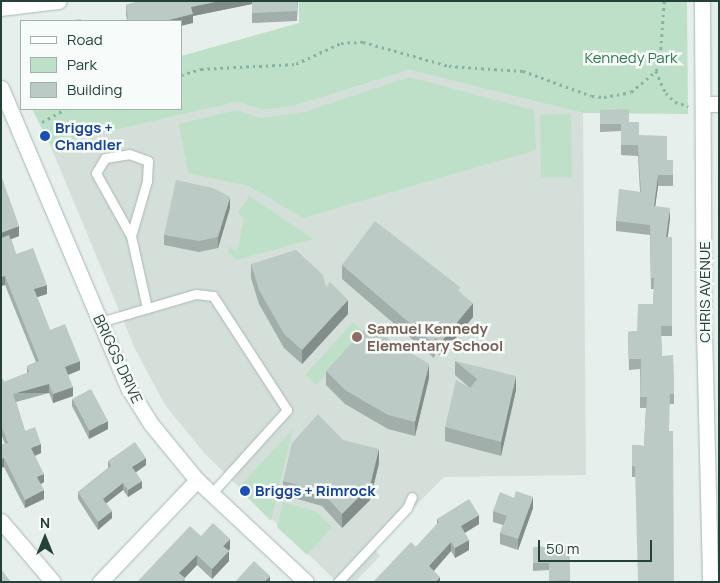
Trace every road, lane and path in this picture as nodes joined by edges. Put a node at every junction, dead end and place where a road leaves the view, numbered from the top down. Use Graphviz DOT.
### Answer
graph roads {
  1 [pos="59,1"];
  2 [pos="664,1"];
  3 [pos="702,1"];
  4 [pos="1,8"];
  5 [pos="656,70"];
  6 [pos="182,74"];
  7 [pos="1,88"];
  8 [pos="719,104"];
  9 [pos="703,106"];
  10 [pos="63,110"];
  11 [pos="42,122"];
  12 [pos="131,236"];
  13 [pos="147,308"];
  14 [pos="100,322"];
  15 [pos="711,331"];
  16 [pos="197,480"];
  17 [pos="212,493"];
  18 [pos="412,497"];
  19 [pos="1,520"];
  20 [pos="53,582"];
  21 [pos="100,582"];
  22 [pos="306,582"];
  23 [pos="338,582"];
  24 [pos="710,582"];
  1 -- 4 [label="street"];
  2 -- 5 [label="path"];
  3 -- 9 [label="street, CHRIS AVENUE"];
  5 -- 6 [label="path"];
  5 -- 9 [label="path"];
  7 -- 14 [label="street, BRIGGS DRIVE"];
  8 -- 9 [label="street"];
  9 -- 15 [label="street, CHRIS AVENUE"];
  10 -- 11 [label="path"];
  12 -- 12 [label="lane"];
  12 -- 13 [label="lane"];
  13 -- 14 [label="lane"];
  13 -- 17 [label="lane"];
  14 -- 16 [label="street, BRIGGS DRIVE"];
  15 -- 24 [label="street, CHRIS AVENUE"];
  16 -- 17 [label="street, BRIGGS DRIVE"];
  16 -- 21 [label="street"];
  17 -- 22 [label="street, BRIGGS DRIVE"];
  18 -- 23 [label="lane"];
  19 -- 20 [label="street"];
}
